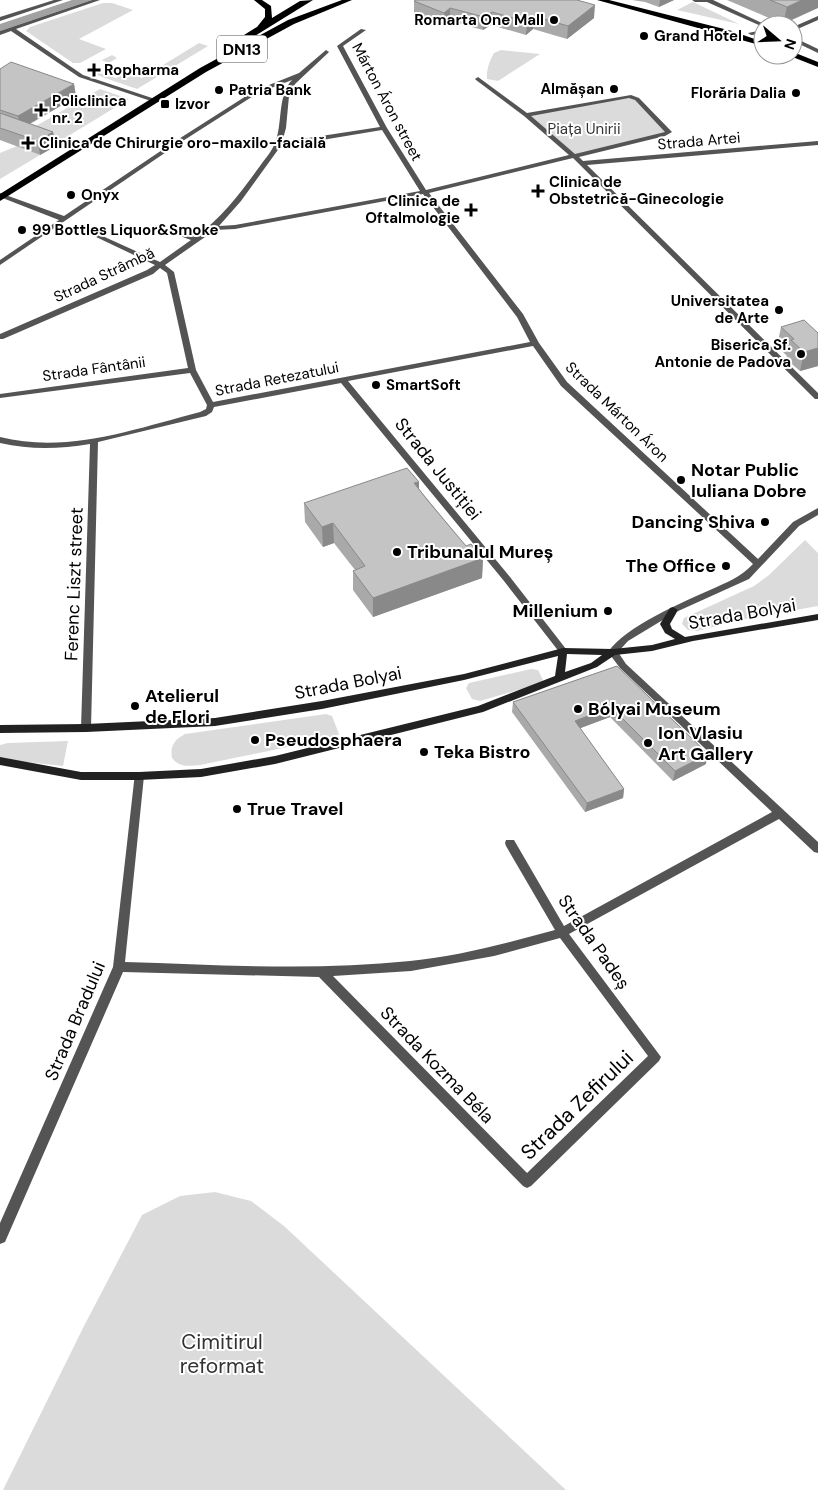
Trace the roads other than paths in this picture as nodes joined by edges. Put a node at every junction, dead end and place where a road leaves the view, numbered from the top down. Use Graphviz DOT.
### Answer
graph roads {
  1 [pos="60,0"];
  2 [pos="97,0"];
  3 [pos="258,0"];
  4 [pos="289,0"];
  5 [pos="347,0"];
  6 [pos="601,0"];
  7 [pos="615,0"];
  8 [pos="695,0"];
  9 [pos="707,0"];
  10 [pos="310,1"];
  11 [pos="818,18"];
  12 [pos="0,19"];
  13 [pos="753,21"];
  14 [pos="803,25"];
  15 [pos="261,27"];
  16 [pos="281,28"];
  17 [pos="12,29"];
  18 [pos="363,30"];
  19 [pos="0,33"];
  20 [pos="751,33"];
  21 [pos="753,41"];
  22 [pos="803,43"];
  23 [pos="818,50"];
  24 [pos="803,51"];
  25 [pos="326,52"];
  26 [pos="818,56"];
  27 [pos="803,58"];
  28 [pos="818,64"];
  29 [pos="203,70"];
  30 [pos="299,75"];
  31 [pos="478,79"];
  32 [pos="153,100"];
  33 [pos="526,115"];
  34 [pos="384,128"];
  35 [pos="818,143"];
  36 [pos="278,145"];
  37 [pos="575,156"];
  38 [pos="582,163"];
  39 [pos="424,192"];
  40 [pos="1,196"];
  41 [pos="64,219"];
  42 [pos="157,226"];
  43 [pos="213,228"];
  44 [pos="96,235"];
  45 [pos="196,240"];
  46 [pos="0,263"];
  47 [pos="160,266"];
  48 [pos="0,337"];
  49 [pos="534,343"];
  50 [pos="192,370"];
  51 [pos="344,380"];
  52 [pos="0,396"];
  53 [pos="818,398"];
  54 [pos="211,405"];
  55 [pos="0,440"];
  56 [pos="94,440"];
  57 [pos="818,511"];
  58 [pos="757,563"];
  59 [pos="673,610"];
  60 [pos="818,617"];
  61 [pos="684,640"];
  62 [pos="563,651"];
  63 [pos="613,652"];
  64 [pos="560,678"];
  65 [pos="86,728"];
  66 [pos="0,729"];
  67 [pos="0,762"];
  68 [pos="139,776"];
  69 [pos="780,813"];
  70 [pos="510,843"];
  71 [pos="818,849"];
  72 [pos="562,933"];
  73 [pos="119,967"];
  74 [pos="322,972"];
  75 [pos="655,1057"];
  76 [pos="526,1182"];
  77 [pos="0,1238"];
  1 -- 12 [label="street"];
  2 -- 17 [label="street"];
  3 -- 15 [label="main road"];
  4 -- 10 [label="main road"];
  5 -- 10 [label="main road"];
  5 -- 16 [label="main road, DN13"];
  6 -- 21 [label="main road"];
  7 -- 20 [label="main road"];
  8 -- 9 [label="street"];
  9 -- 13 [label="street"];
  10 -- 15 [label="main road"];
  10 -- 16 [label="main road"];
  11 -- 14 [label="street"];
  15 -- 29 [label="main road, DN13"];
  16 -- 29 [label="main road, DN13"];
  17 -- 19 [label="street"];
  17 -- 32 [label="street"];
  18 -- 34 [label="street, Márton Áron street"];
  22 -- 23 [label="street"];
  24 -- 26 [label="main road"];
  25 -- 30 [label="street, Strada Strâmbă"];
  27 -- 28 [label="main road"];
  29 -- 32 [label="main road, DN13"];
  30 -- 36 [label="street, Strada Strâmbă"];
  30 -- 41 [label="street, Strada Strâmbă"];
  31 -- 33 [label="street"];
  32 -- 40 [label="main road, DN13"];
  33 -- 37 [label="street"];
  33 -- 37 [label="street"];
  34 -- 36 [label="street"];
  34 -- 39 [label="street, Márton Áron street"];
  35 -- 38 [label="street, Strada Artei"];
  36 -- 43 [label="street, Strada Strâmbă"];
  37 -- 38 [label="street"];
  37 -- 39 [label="street"];
  38 -- 53 [label="street"];
  39 -- 43 [label="street"];
  39 -- 49 [label="street, Strada Márton Áron"];
  40 -- 41 [label="street"];
  41 -- 46 [label="street, Strada Strâmbă"];
  42 -- 45 [label="street"];
  43 -- 45 [label="street, Strada Strâmbă"];
  44 -- 47 [label="street"];
  45 -- 47 [label="street, Strada Strâmbă"];
  47 -- 48 [label="street, Strada Strâmbă"];
  47 -- 50 [label="street"];
  49 -- 51 [label="street, Strada Retezatului"];
  49 -- 58 [label="street, Strada Márton Áron"];
  50 -- 52 [label="street, Strada Fântânii"];
  50 -- 54 [label="street"];
  51 -- 54 [label="street, Strada Retezatului"];
  51 -- 62 [label="street, Strada Justiției"];
  54 -- 56 [label="street, Strada Retezatului"];
  55 -- 56 [label="street, Strada Retezatului"];
  56 -- 65 [label="street, Ferenc Liszt street"];
  57 -- 58 [label="street, Strada Bolyai"];
  58 -- 59 [label="street, Strada Bolyai"];
  59 -- 61 [label="street"];
  59 -- 63 [label="street, Strada Bolyai"];
  60 -- 61 [label="street, Strada Bolyai"];
  61 -- 63 [label="street, Strada Bolyai"];
  62 -- 63 [label="street, Strada Bolyai"];
  62 -- 64 [label="street"];
  62 -- 65 [label="street, Strada Bolyai"];
  63 -- 64 [label="street, Strada Bolyai"];
  63 -- 69 [label="street"];
  64 -- 68 [label="street, Strada Bolyai"];
  65 -- 66 [label="street, Strada Bolyai"];
  67 -- 68 [label="street, Strada Bolyai"];
  68 -- 73 [label="street, Strada Bradului"];
  69 -- 71 [label="street"];
  69 -- 72 [label="street"];
  70 -- 72 [label="street, Strada Padeș"];
  72 -- 74 [label="street"];
  72 -- 75 [label="street, Strada Padeș"];
  73 -- 74 [label="street"];
  73 -- 77 [label="street, Strada Bradului"];
  74 -- 76 [label="street, Strada Kozma Béla"];
  75 -- 76 [label="street, Strada Zefirului"];
}
